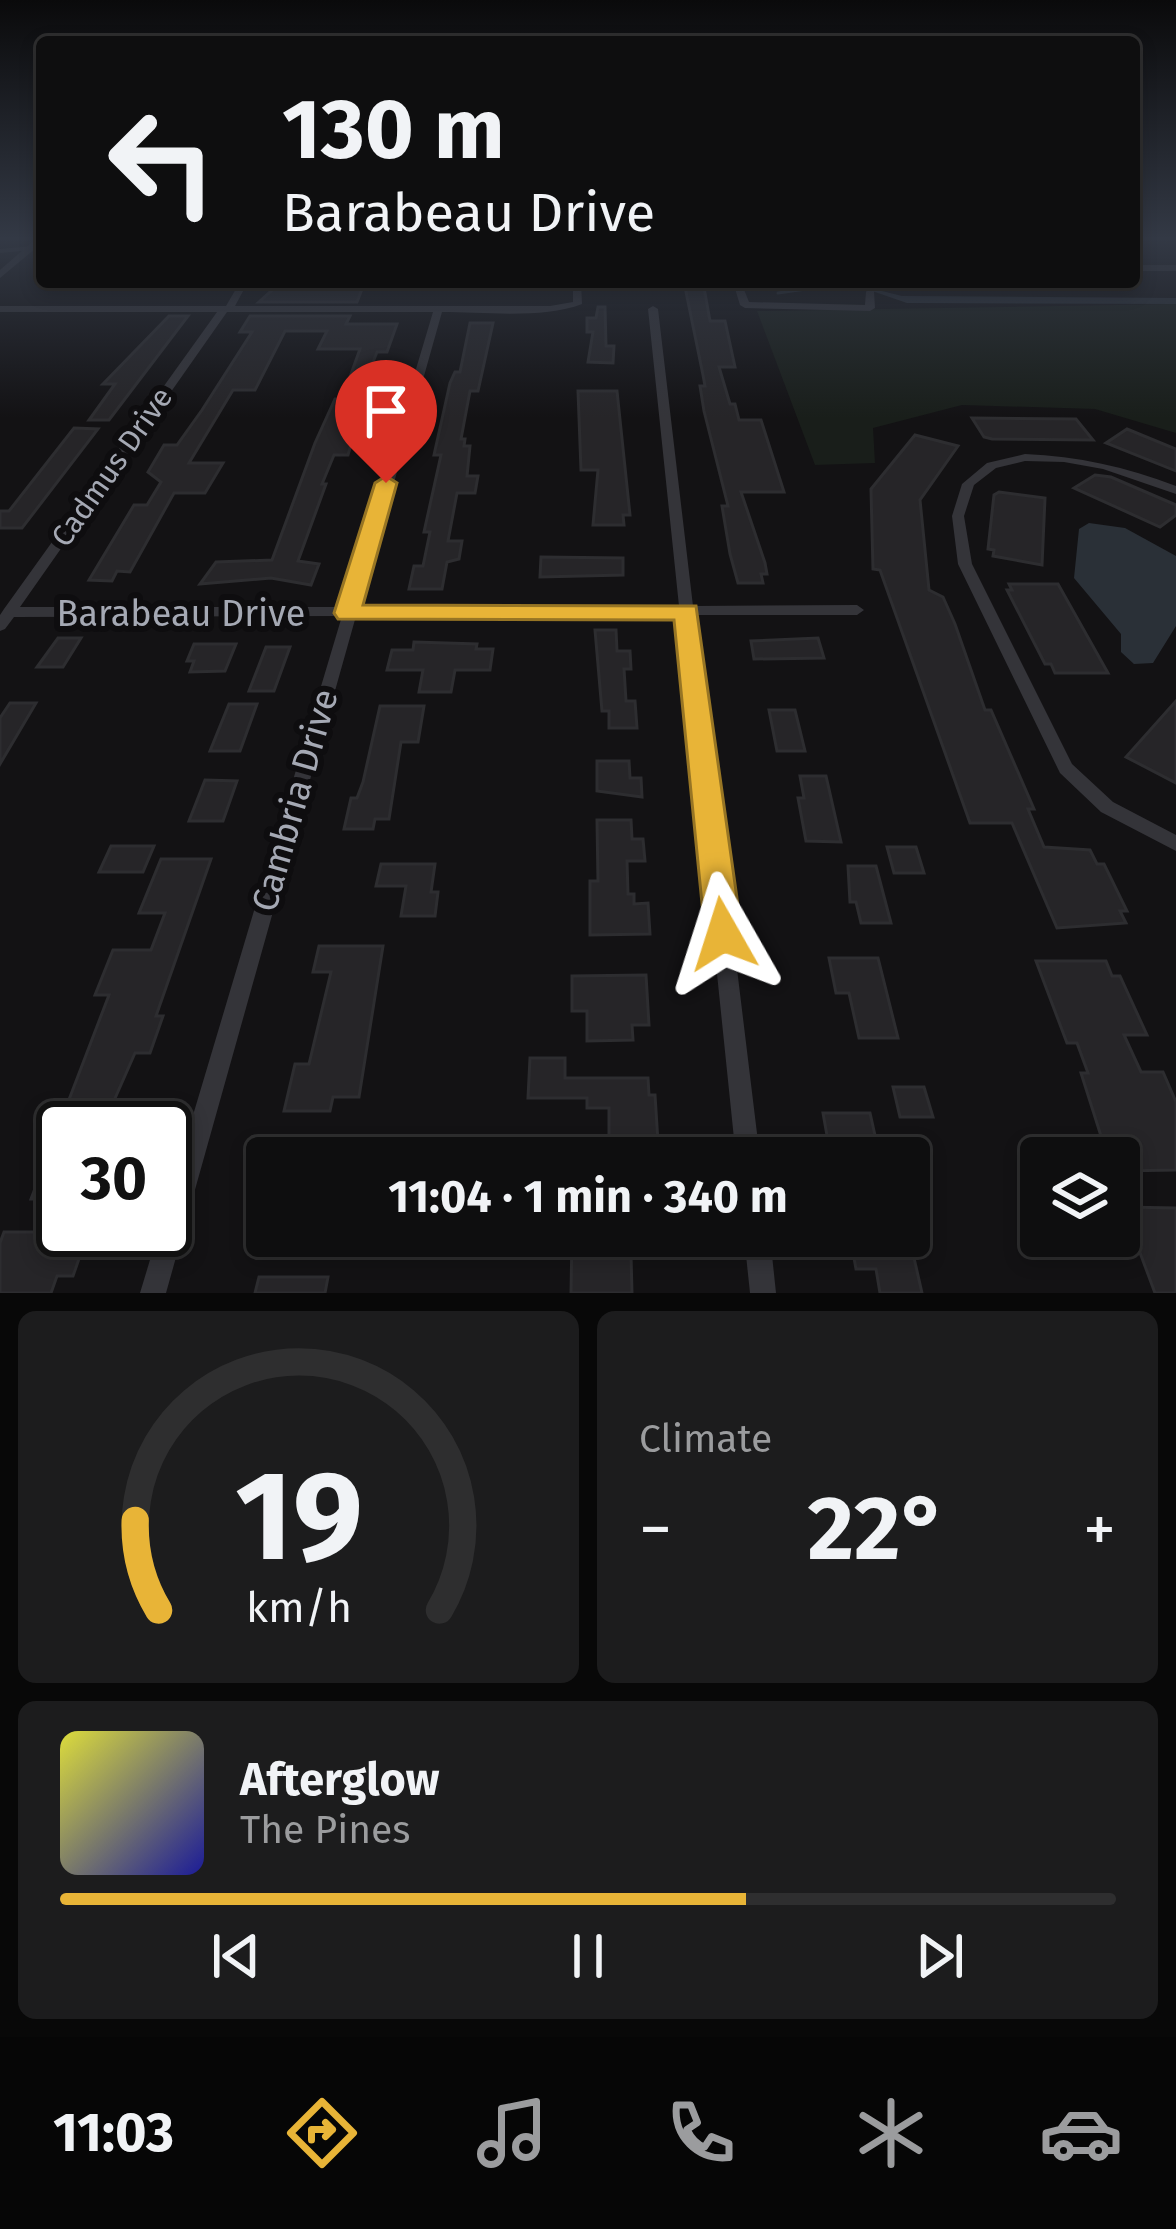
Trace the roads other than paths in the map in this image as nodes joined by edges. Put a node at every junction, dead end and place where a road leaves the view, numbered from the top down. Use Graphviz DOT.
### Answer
graph roads {
  1 [pos="234,297"];
  2 [pos="577,297"];
  3 [pos="741,297"];
  4 [pos="871,297"];
  5 [pos="0,309"];
  6 [pos="226,309"];
  7 [pos="437,309"];
  8 [pos="652,309"];
  9 [pos="1176,490"];
  10 [pos="857,610"];
  11 [pos="687,612"];
  12 [pos="347,613"];
  13 [pos="5,619"];
  14 [pos="1176,844"];
  15 [pos="746,1137"];
  16 [pos="760,1257"];
  17 [pos="153,1293"];
  18 [pos="764,1293"];
  1 -- 6 [label="street, Cadmus Drive"];
  2 -- 7 [label="street"];
  3 -- 4 [label="street"];
  5 -- 6 [label="street"];
  6 -- 7 [label="street"];
  6 -- 13 [label="street, Cadmus Drive"];
  7 -- 12 [label="street, Cambria Drive"];
  8 -- 11 [label="street"];
  9 -- 14 [label="street"];
  10 -- 11 [label="street, Barabeau Drive"];
  11 -- 12 [label="street, Barabeau Drive"];
  11 -- 15 [label="street"];
  12 -- 13 [label="street, Barabeau Drive"];
  12 -- 17 [label="street, Cambria Drive"];
  16 -- 18 [label="street"];
}
